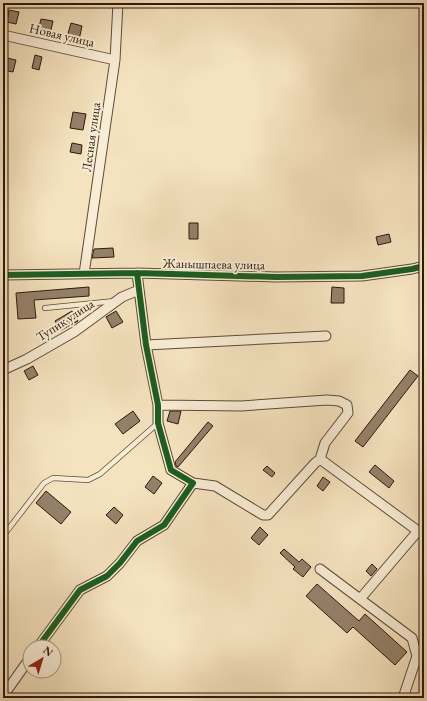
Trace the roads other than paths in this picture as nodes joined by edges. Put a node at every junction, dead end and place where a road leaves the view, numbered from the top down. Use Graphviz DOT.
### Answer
graph roads {
  1 [pos="118,3"];
  2 [pos="3,35"];
  3 [pos="115,60"];
  4 [pos="424,266"];
  5 [pos="137,273"];
  6 [pos="84,274"];
  7 [pos="3,275"];
  8 [pos="139,290"];
  9 [pos="117,300"];
  10 [pos="45,308"];
  11 [pos="326,336"];
  12 [pos="146,344"];
  13 [pos="3,370"];
  14 [pos="158,405"];
  15 [pos="158,423"];
  16 [pos="320,459"];
  17 [pos="193,483"];
  18 [pos="421,533"];
  19 [pos="3,536"];
  20 [pos="320,569"];
  21 [pos="360,599"];
  22 [pos="44,639"];
  23 [pos="424,648"];
  24 [pos="417,656"];
  25 [pos="22,669"];
  26 [pos="3,696"];
  27 [pos="403,698"];
  1 -- 3 [label="street, Лесная улица"];
  2 -- 3 [label="street, Новая улица"];
  3 -- 6 [label="street, Лесная улица"];
  4 -- 5 [label="street, Жанышпаева улица"];
  5 -- 6 [label="street, Жанышпаева улица"];
  5 -- 8 [label="street"];
  6 -- 7 [label="street, Жанышпаева улица"];
  8 -- 9 [label="street, Тупик улица"];
  8 -- 12 [label="street"];
  9 -- 10 [label="lane"];
  9 -- 13 [label="street, Тупик улица"];
  11 -- 12 [label="street"];
  12 -- 14 [label="street"];
  14 -- 15 [label="street"];
  14 -- 16 [label="street"];
  15 -- 17 [label="street"];
  15 -- 19 [label="lane"];
  16 -- 17 [label="street"];
  16 -- 18 [label="street"];
  17 -- 22 [label="street"];
  18 -- 21 [label="street"];
  20 -- 21 [label="street"];
  21 -- 24 [label="street"];
  23 -- 24 [label="street"];
  24 -- 27 [label="street"];
  25 -- 26 [label="street"];
}
